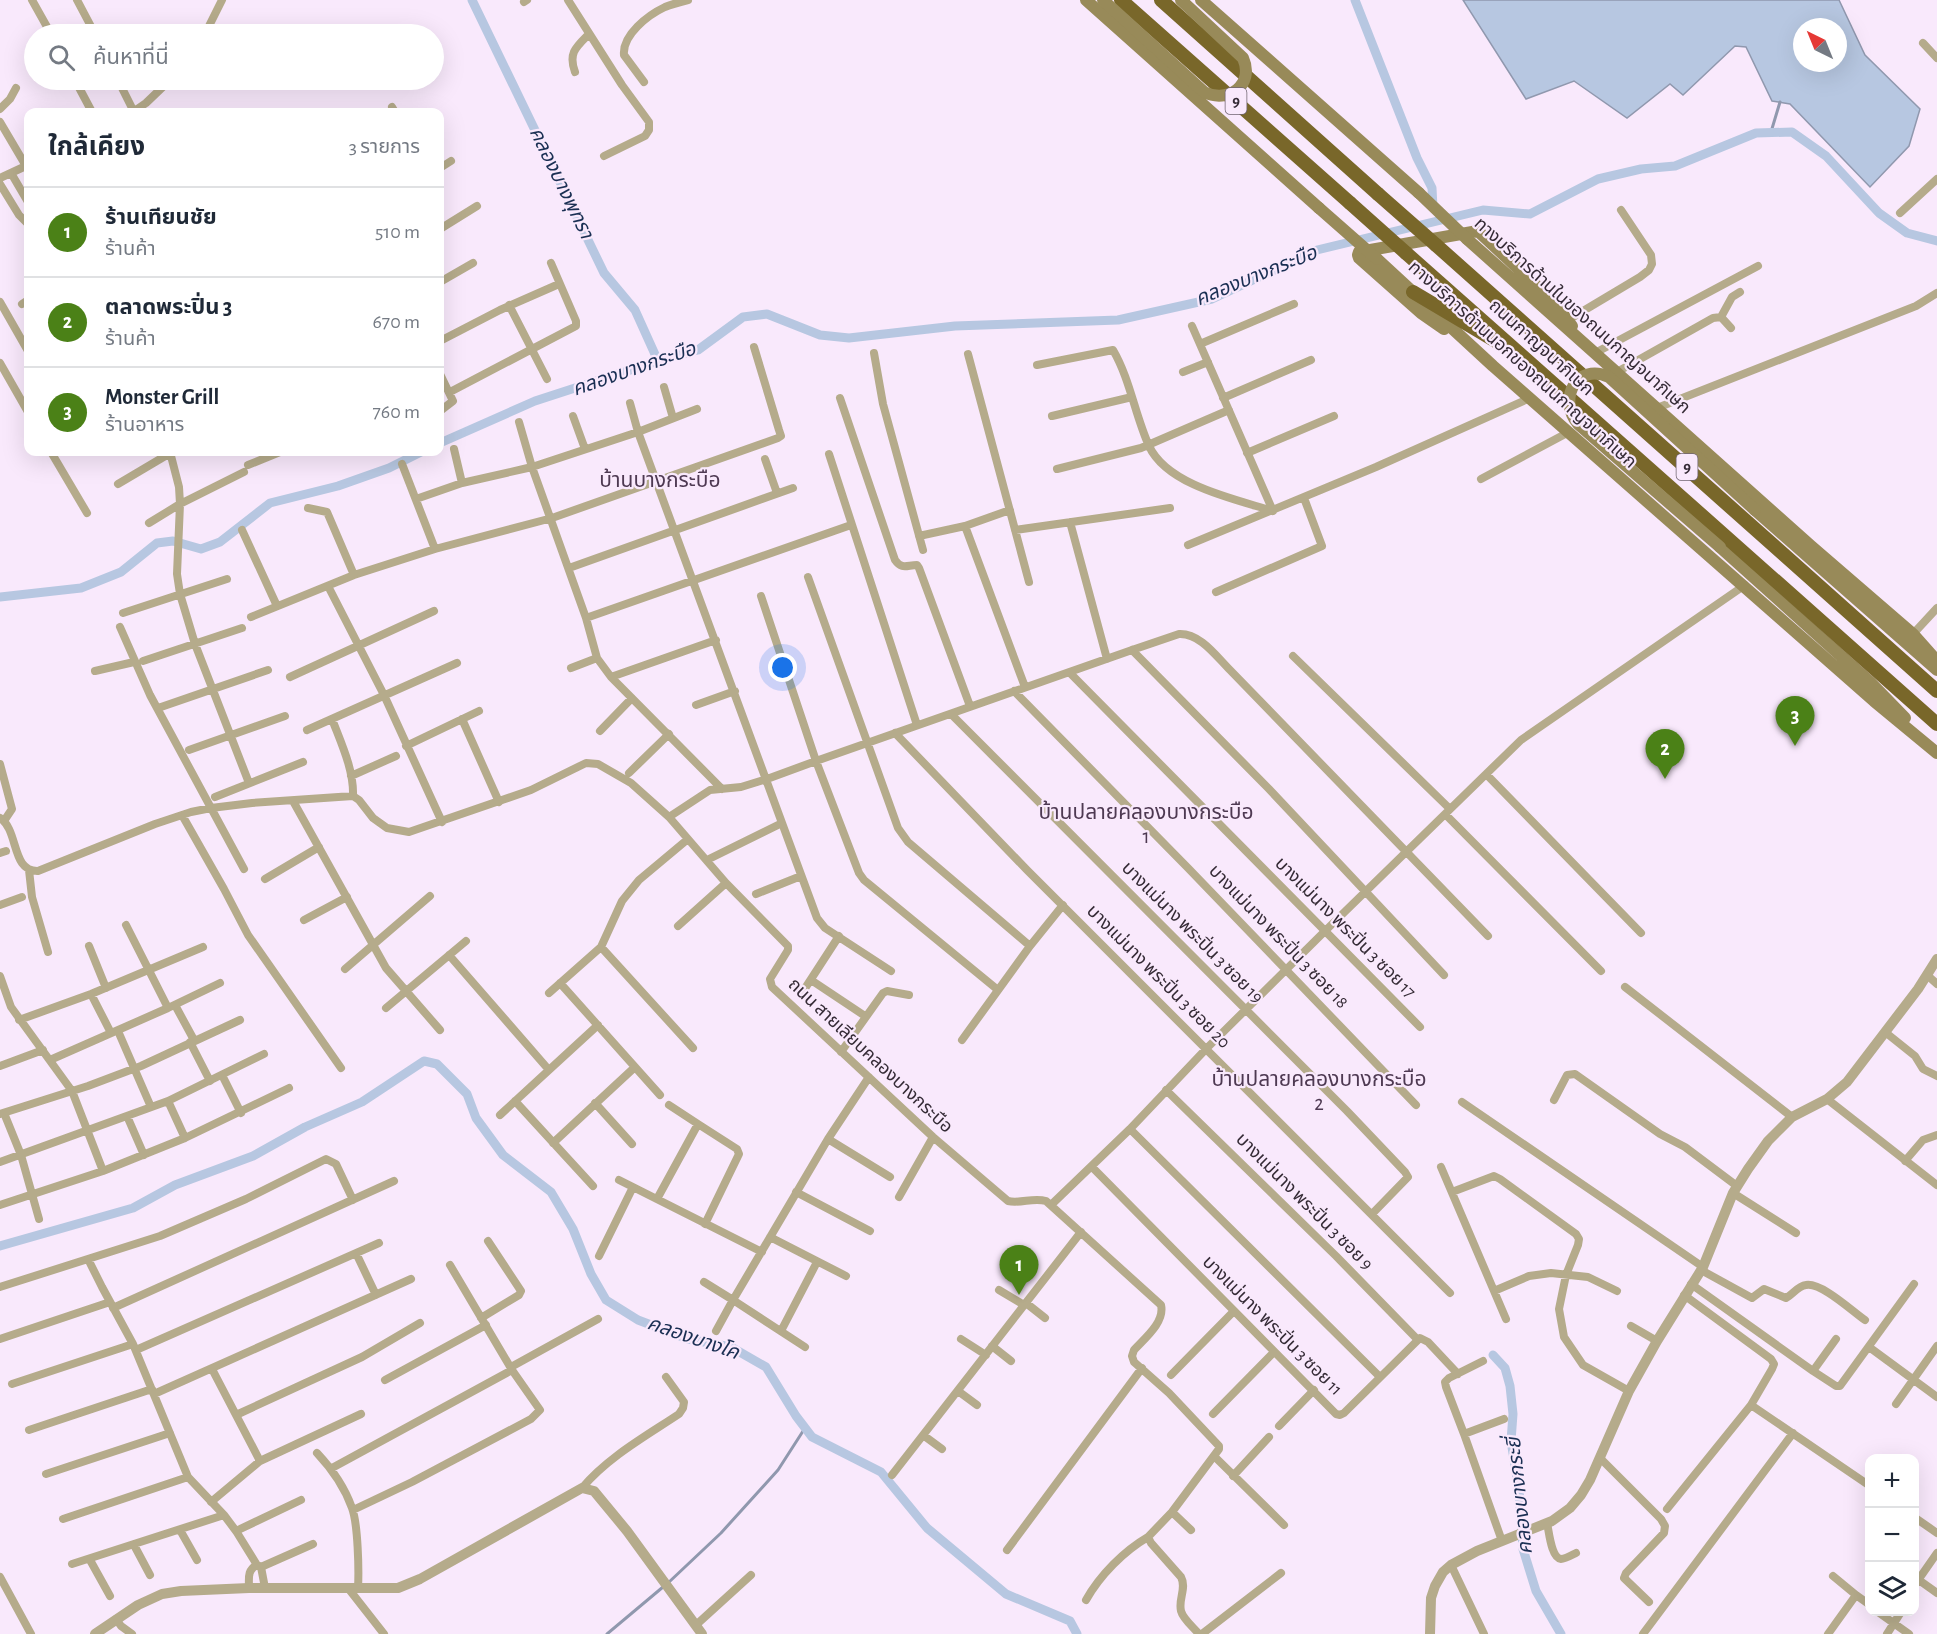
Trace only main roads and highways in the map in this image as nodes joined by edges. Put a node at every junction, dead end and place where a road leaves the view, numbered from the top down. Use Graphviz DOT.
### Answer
graph roads {
  1 [pos="1086,0"];
  2 [pos="1103,0"];
  3 [pos="1121,0"];
  4 [pos="1161,0"];
  5 [pos="1182,0"];
  6 [pos="1201,0"];
  7 [pos="1413,292"];
  8 [pos="1582,341"];
  9 [pos="1466,342"];
  10 [pos="1526,359"];
  11 [pos="1937,661"];
  12 [pos="1937,670"];
  13 [pos="1937,691"];
  14 [pos="1937,724"];
  15 [pos="1937,752"];
  1 -- 7 [label="main road, ทางบริการด้านนอกของถนนกาญจนาภิเษก, bridge"];
  2 -- 5 [label="main road, bridge"];
  3 -- 10 [label="highway, ถนนกาญจนาภิเษก / 9, bridge"];
  4 -- 13 [label="highway, ถนนกาญจนาภิเษก / 9, bridge"];
  6 -- 8 [label="main road, ทางบริการด้านในของถนนกาญจนาภิเษก, bridge"];
  7 -- 9 [label="main road, ทางบริการด้านนอกของถนนกาญจนาภิเษก"];
  7 -- 10 [label="highway"];
  8 -- 9 [label="main road"];
  8 -- 11 [label="main road, ทางบริการด้านในของถนนกาญจนาภิเษก"];
  9 -- 15 [label="main road, ทางบริการด้านนอกของถนนกาญจนาภิเษก"];
  10 -- 14 [label="highway, ถนนกาญจนาภิเษก / 9"];
  12 -- 15 [label="main road, bridge"];
}
